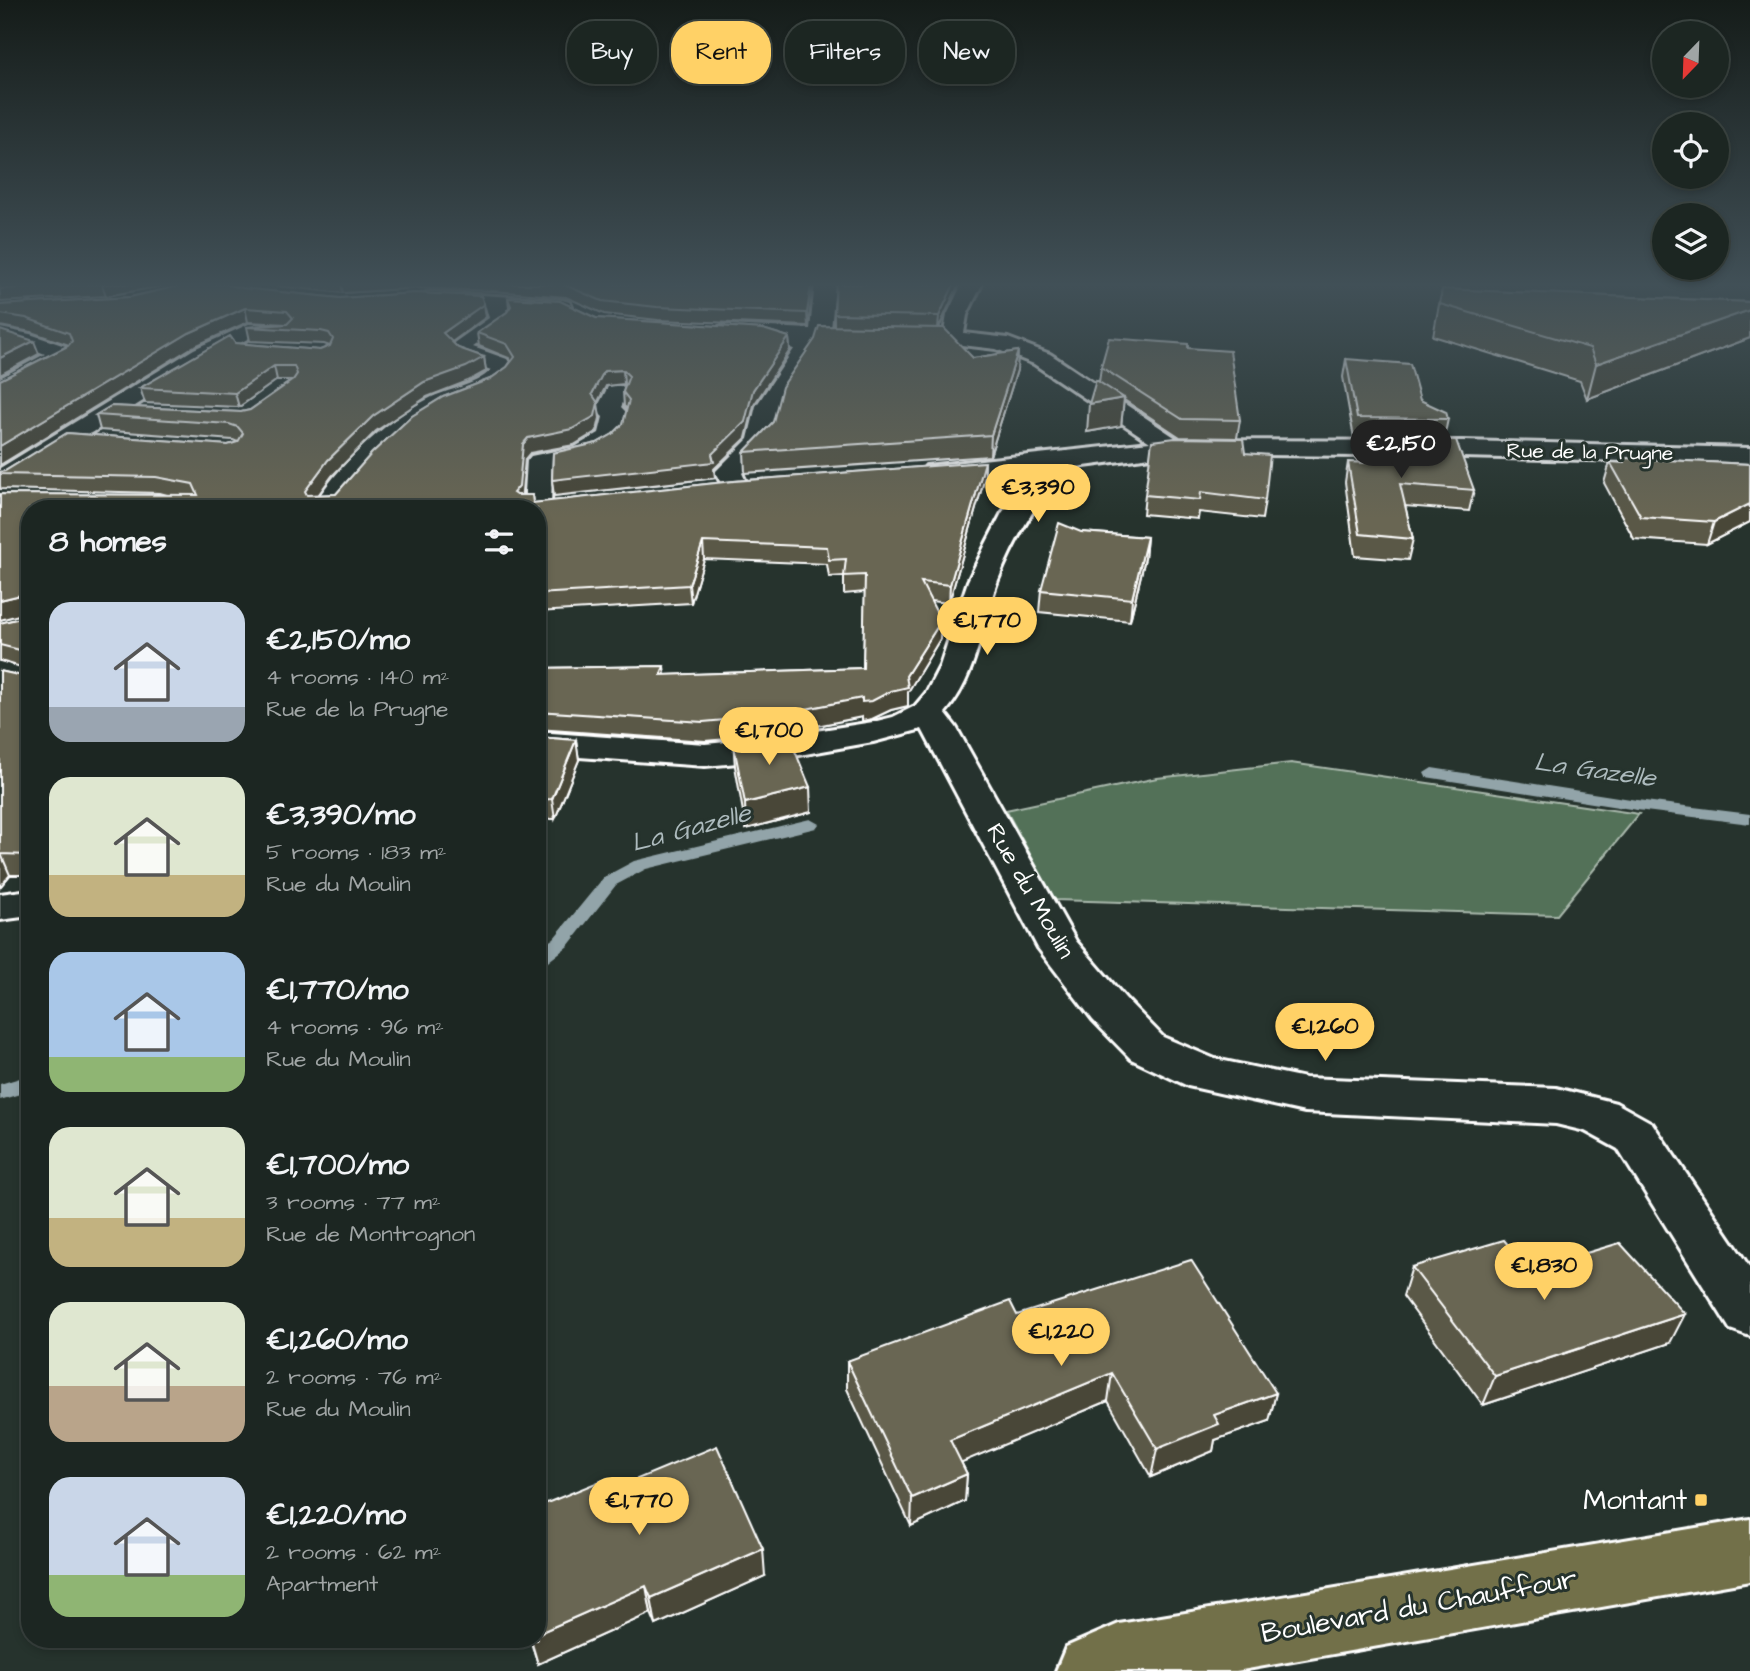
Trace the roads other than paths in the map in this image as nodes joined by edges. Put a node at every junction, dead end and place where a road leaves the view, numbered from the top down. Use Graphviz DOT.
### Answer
graph roads {
  1 [pos="45,362"];
  2 [pos="192,362"];
  3 [pos="493,362"];
  4 [pos="798,362"];
  5 [pos="1046,362"];
  6 [pos="0,388"];
  7 [pos="616,392"];
  8 [pos="114,411"];
  9 [pos="149,412"];
  10 [pos="69,438"];
  11 [pos="104,441"];
  12 [pos="1173,446"];
  13 [pos="0,450"];
  14 [pos="41,455"];
  15 [pos="1750,456"];
  16 [pos="1054,462"];
  17 [pos="915,473"];
  18 [pos="763,484"];
  19 [pos="735,486"];
  20 [pos="709,489"];
  21 [pos="4,493"];
  22 [pos="331,500"];
  23 [pos="549,508"];
  24 [pos="927,713"];
  25 [pos="546,744"];
  26 [pos="21,904"];
  27 [pos="0,907"];
  28 [pos="1750,1313"];
  29 [pos="1750,1550"];
  30 [pos="1090,1671"];
  1 -- 6 [label="street"];
  2 -- 8 [label="street"];
  3 -- 22 [label="street"];
  4 -- 19 [label="street"];
  5 -- 12 [label="street"];
  7 -- 23 [label="street"];
  8 -- 9 [label="street"];
  8 -- 10 [label="street"];
  10 -- 11 [label="street"];
  10 -- 14 [label="street"];
  12 -- 15 [label="street, Rue de la Prugne"];
  12 -- 16 [label="street, Rue de la Prugne"];
  13 -- 14 [label="street"];
  14 -- 21 [label="street"];
  16 -- 17 [label="street, Rue de la Prugne"];
  16 -- 24 [label="street"];
  18 -- 19 [label="street"];
  19 -- 20 [label="street"];
  24 -- 25 [label="street"];
  24 -- 28 [label="street, Rue du Moulin"];
  26 -- 27 [label="street"];
  29 -- 30 [label="main road, Boulevard du Chauffour"];
}
